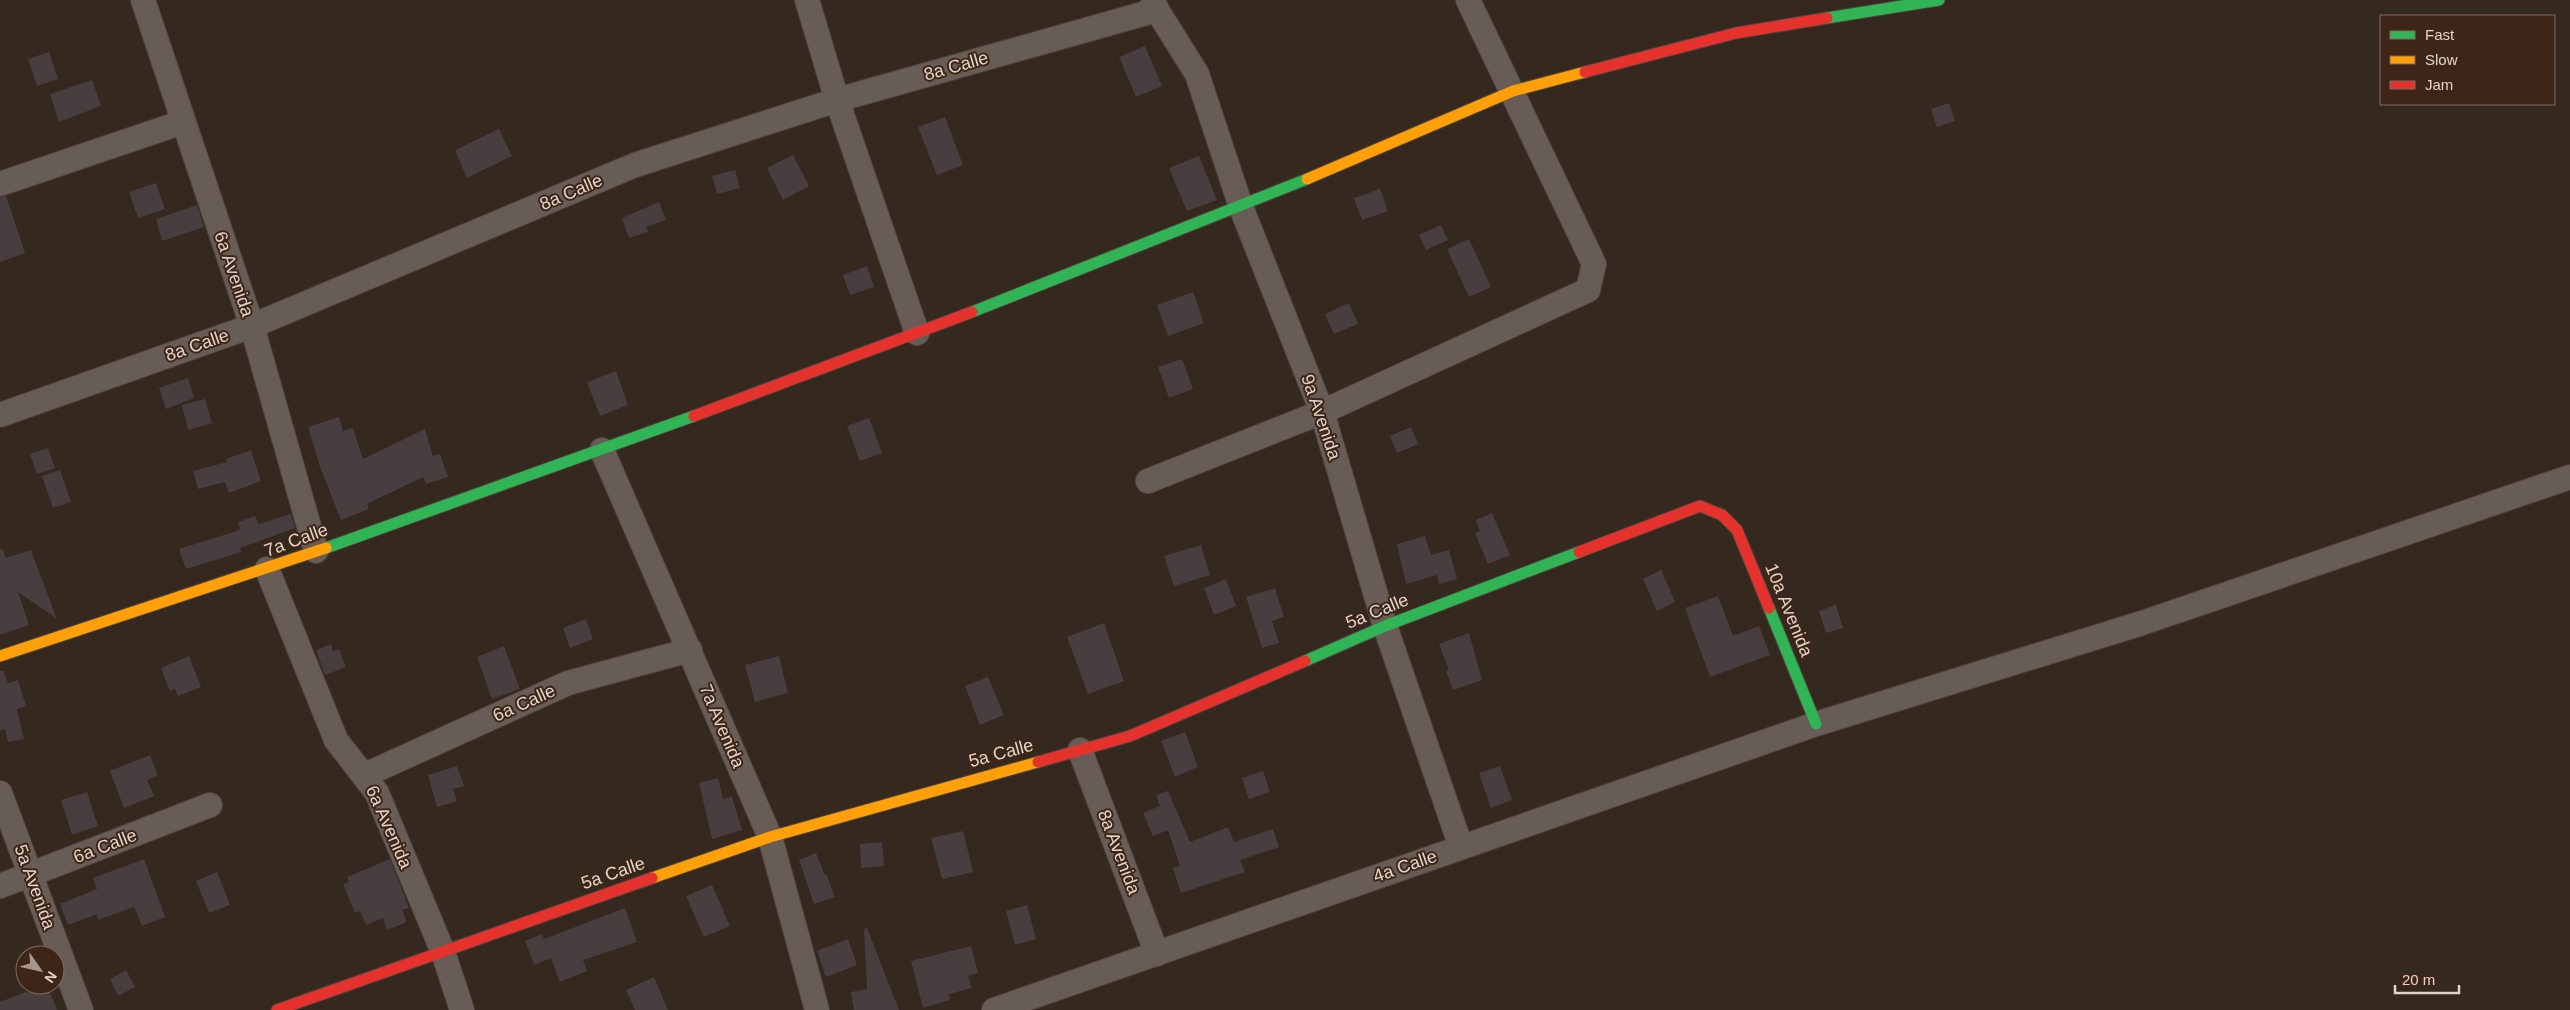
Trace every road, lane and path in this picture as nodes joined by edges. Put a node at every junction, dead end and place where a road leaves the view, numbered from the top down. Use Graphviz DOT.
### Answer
graph roads {
  1 [pos="142,0"];
  2 [pos="807,0"];
  3 [pos="1468,0"];
  4 [pos="1939,0"];
  5 [pos="1155,5"];
  6 [pos="1513,91"];
  7 [pos="837,100"];
  8 [pos="183,122"];
  9 [pos="0,184"];
  10 [pos="1241,208"];
  11 [pos="252,326"];
  12 [pos="917,333"];
  13 [pos="1322,412"];
  14 [pos="0,415"];
  15 [pos="602,450"];
  16 [pos="2570,477"];
  17 [pos="1148,481"];
  18 [pos="1722,514"];
  19 [pos="316,552"];
  20 [pos="267,569"];
  21 [pos="1385,626"];
  22 [pos="690,650"];
  23 [pos="0,656"];
  24 [pos="1816,724"];
  25 [pos="1080,750"];
  26 [pos="364,774"];
  27 [pos="0,793"];
  28 [pos="210,805"];
  29 [pos="770,836"];
  30 [pos="1461,847"];
  31 [pos="30,876"];
  32 [pos="0,886"];
  33 [pos="443,952"];
  34 [pos="1157,954"];
  35 [pos="81,1010"];
  36 [pos="277,1010"];
  37 [pos="462,1010"];
  38 [pos="817,1010"];
  39 [pos="994,1010"];
  1 -- 8 [label="street, 6a Avenida"];
  2 -- 7 [label="street"];
  3 -- 6 [label="street"];
  4 -- 6 [label="street, 7a Calle"];
  5 -- 7 [label="street, 8a Calle"];
  5 -- 10 [label="street, 9a Avenida"];
  6 -- 10 [label="street, 7a Calle"];
  6 -- 13 [label="street"];
  7 -- 11 [label="street, 8a Calle"];
  7 -- 12 [label="street"];
  8 -- 9 [label="street"];
  8 -- 11 [label="street, 6a Avenida"];
  10 -- 12 [label="street, 7a Calle"];
  10 -- 13 [label="street, 9a Avenida"];
  11 -- 14 [label="street, 8a Calle"];
  11 -- 19 [label="street, 6a Avenida"];
  12 -- 15 [label="street, 7a Calle"];
  13 -- 17 [label="street"];
  13 -- 21 [label="street, 9a Avenida"];
  15 -- 19 [label="street, 7a Calle"];
  15 -- 22 [label="street, 7a Avenida"];
  16 -- 24 [label="street, 4a Calle"];
  18 -- 21 [label="street, 5a Calle"];
  18 -- 24 [label="street, 10a Avenida"];
  19 -- 20 [label="street, 7a Calle"];
  20 -- 23 [label="street, 7a Calle"];
  20 -- 26 [label="street, 6a Avenida"];
  21 -- 25 [label="street, 5a Calle"];
  21 -- 30 [label="street, 9a Avenida"];
  22 -- 26 [label="street, 6a Calle"];
  22 -- 29 [label="street, 7a Avenida"];
  24 -- 30 [label="street, 4a Calle"];
  25 -- 29 [label="street, 5a Calle"];
  25 -- 34 [label="street, 8a Avenida"];
  26 -- 33 [label="street, 6a Avenida"];
  27 -- 31 [label="street, 5a Avenida"];
  28 -- 31 [label="street, 6a Calle"];
  29 -- 33 [label="street, 5a Calle"];
  29 -- 38 [label="street, 7a Avenida"];
  30 -- 34 [label="street, 4a Calle"];
  31 -- 32 [label="street, 6a Calle"];
  31 -- 35 [label="street, 5a Avenida"];
  33 -- 36 [label="street, 5a Calle"];
  33 -- 37 [label="street, 6a Avenida"];
  34 -- 39 [label="street, 4a Calle"];
}
